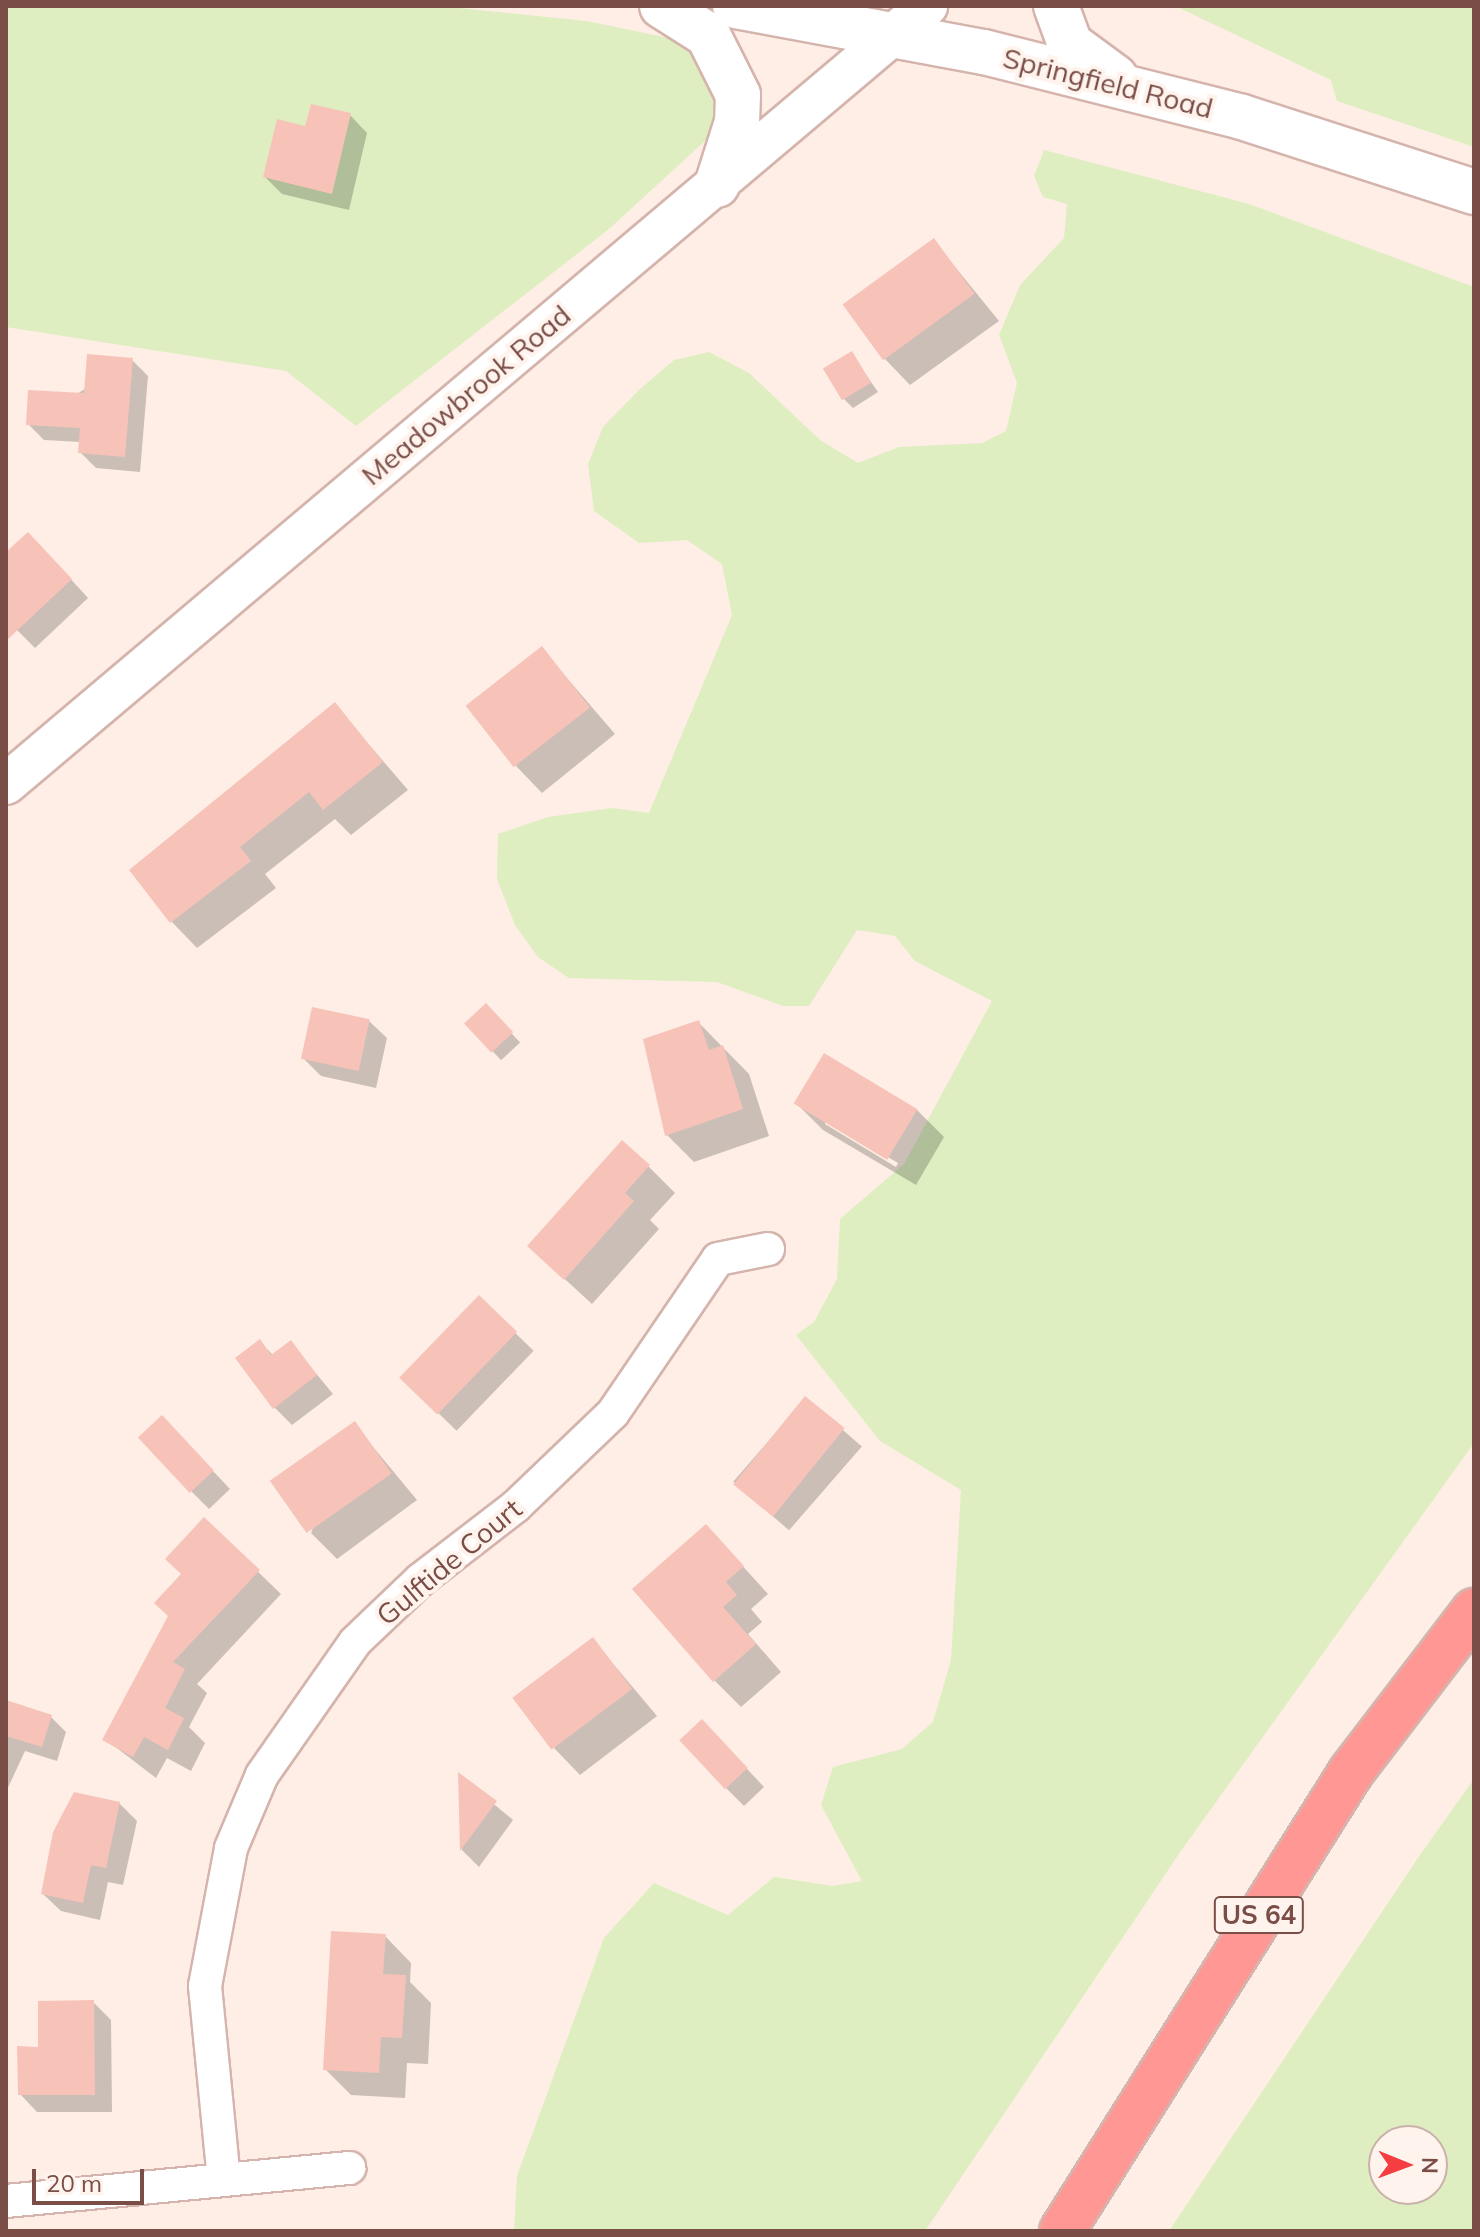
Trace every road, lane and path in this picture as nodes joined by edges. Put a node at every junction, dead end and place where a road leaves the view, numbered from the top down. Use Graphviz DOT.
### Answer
graph roads {
  1 [pos="662,6"];
  2 [pos="735,6"];
  3 [pos="1056,6"];
  4 [pos="911,19"];
  5 [pos="1138,91"];
  6 [pos="717,185"];
  7 [pos="1474,192"];
  8 [pos="6,784"];
  9 [pos="768,1249"];
  10 [pos="1474,1611"];
  11 [pos="349,2168"];
  12 [pos="224,2180"];
  13 [pos="6,2201"];
  14 [pos="1062,2231"];
  1 -- 6 [label="main road"];
  2 -- 4 [label="main road, Springfield Road"];
  3 -- 5 [label="main road"];
  4 -- 5 [label="main road, Springfield Road"];
  4 -- 6 [label="street, Meadowbrook Road"];
  5 -- 7 [label="main road, Springfield Road"];
  6 -- 8 [label="street, Meadowbrook Road"];
  9 -- 12 [label="street, Gulftide Court"];
  10 -- 14 [label="highway, US 64"];
  11 -- 12 [label="street"];
  12 -- 13 [label="street"];
}
